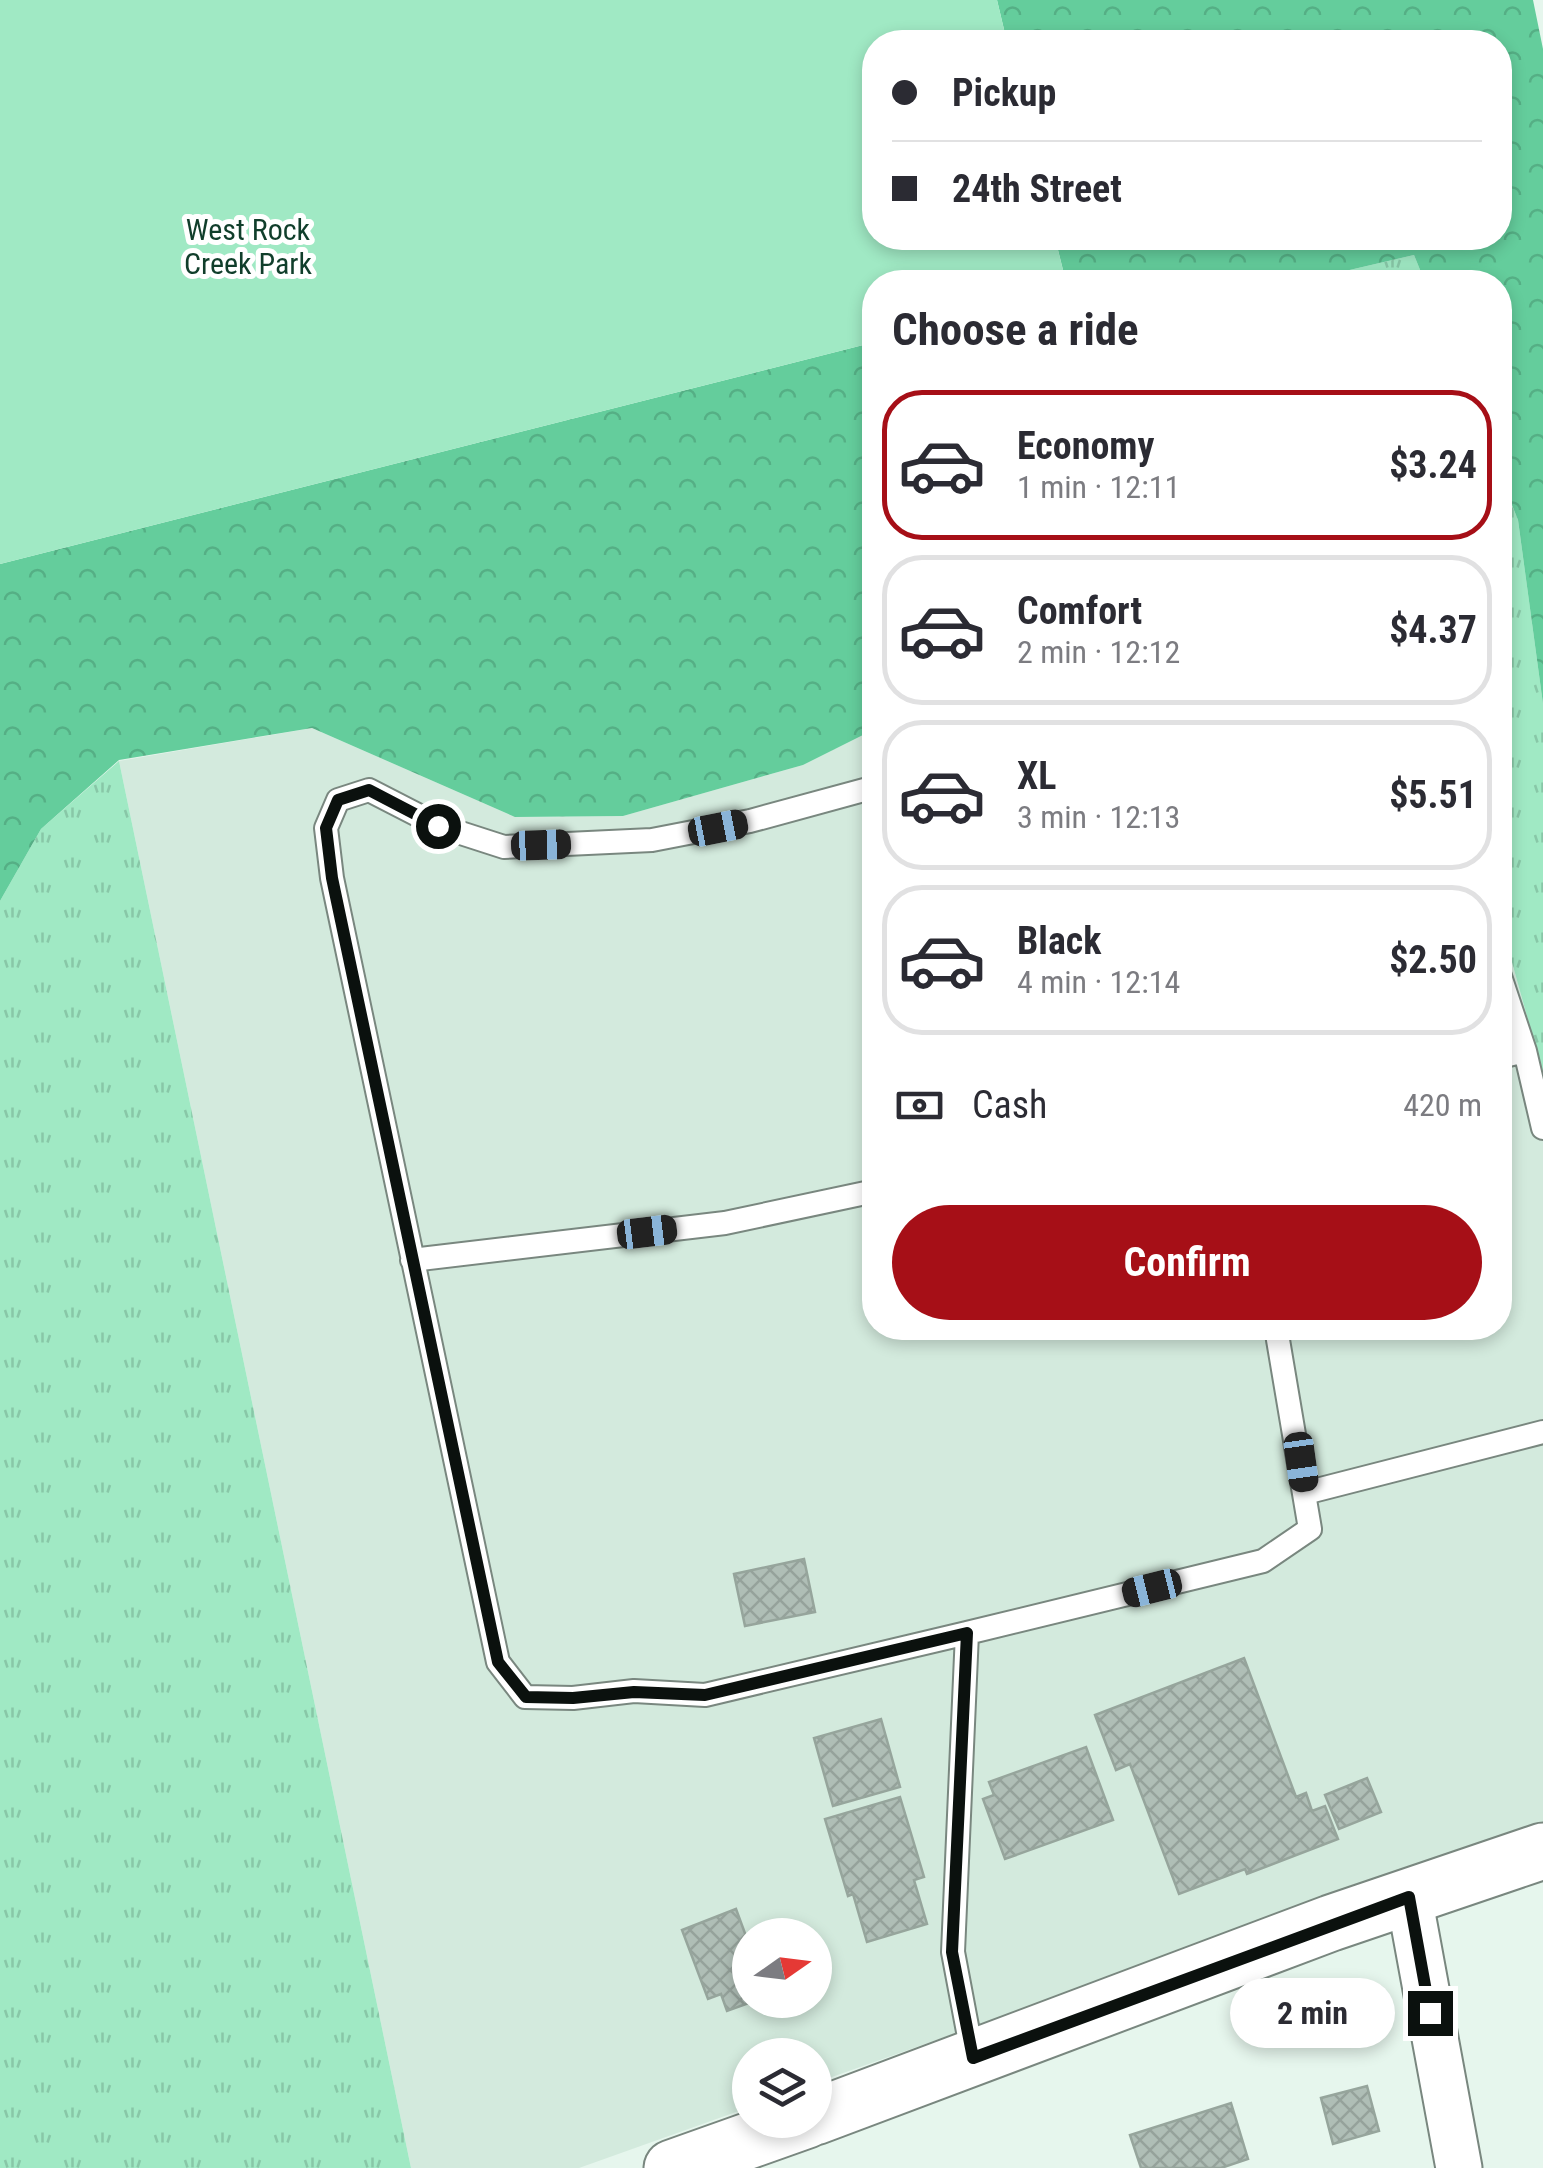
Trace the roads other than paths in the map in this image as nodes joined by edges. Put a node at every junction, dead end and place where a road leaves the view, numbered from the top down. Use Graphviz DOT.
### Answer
graph roads {
  1 [pos="862,790"];
  2 [pos="1512,1012"];
  3 [pos="1525,1051"];
  4 [pos="1512,1054"];
  5 [pos="1543,1128"];
  6 [pos="862,1194"];
  7 [pos="412,1260"];
  8 [pos="1278,1340"];
  9 [pos="1543,1432"];
  10 [pos="1306,1493"];
  11 [pos="967,1633"];
  12 [pos="1543,1850"];
  13 [pos="1409,1897"];
  14 [pos="973,2058"];
  15 [pos="832,2111"];
  16 [pos="756,2138"];
  17 [pos="672,2168"];
  18 [pos="1458,2168"];
  1 -- 7 [label="lane"];
  2 -- 3 [label="lane"];
  3 -- 4 [label="lane"];
  3 -- 5 [label="lane"];
  6 -- 7 [label="lane"];
  7 -- 11 [label="lane"];
  8 -- 10 [label="lane"];
  9 -- 10 [label="lane"];
  10 -- 11 [label="lane"];
  11 -- 14 [label="lane"];
  12 -- 13 [label="main road"];
  13 -- 14 [label="main road"];
  13 -- 18 [label="street"];
  14 -- 15 [label="main road"];
  16 -- 17 [label="main road"];
}
